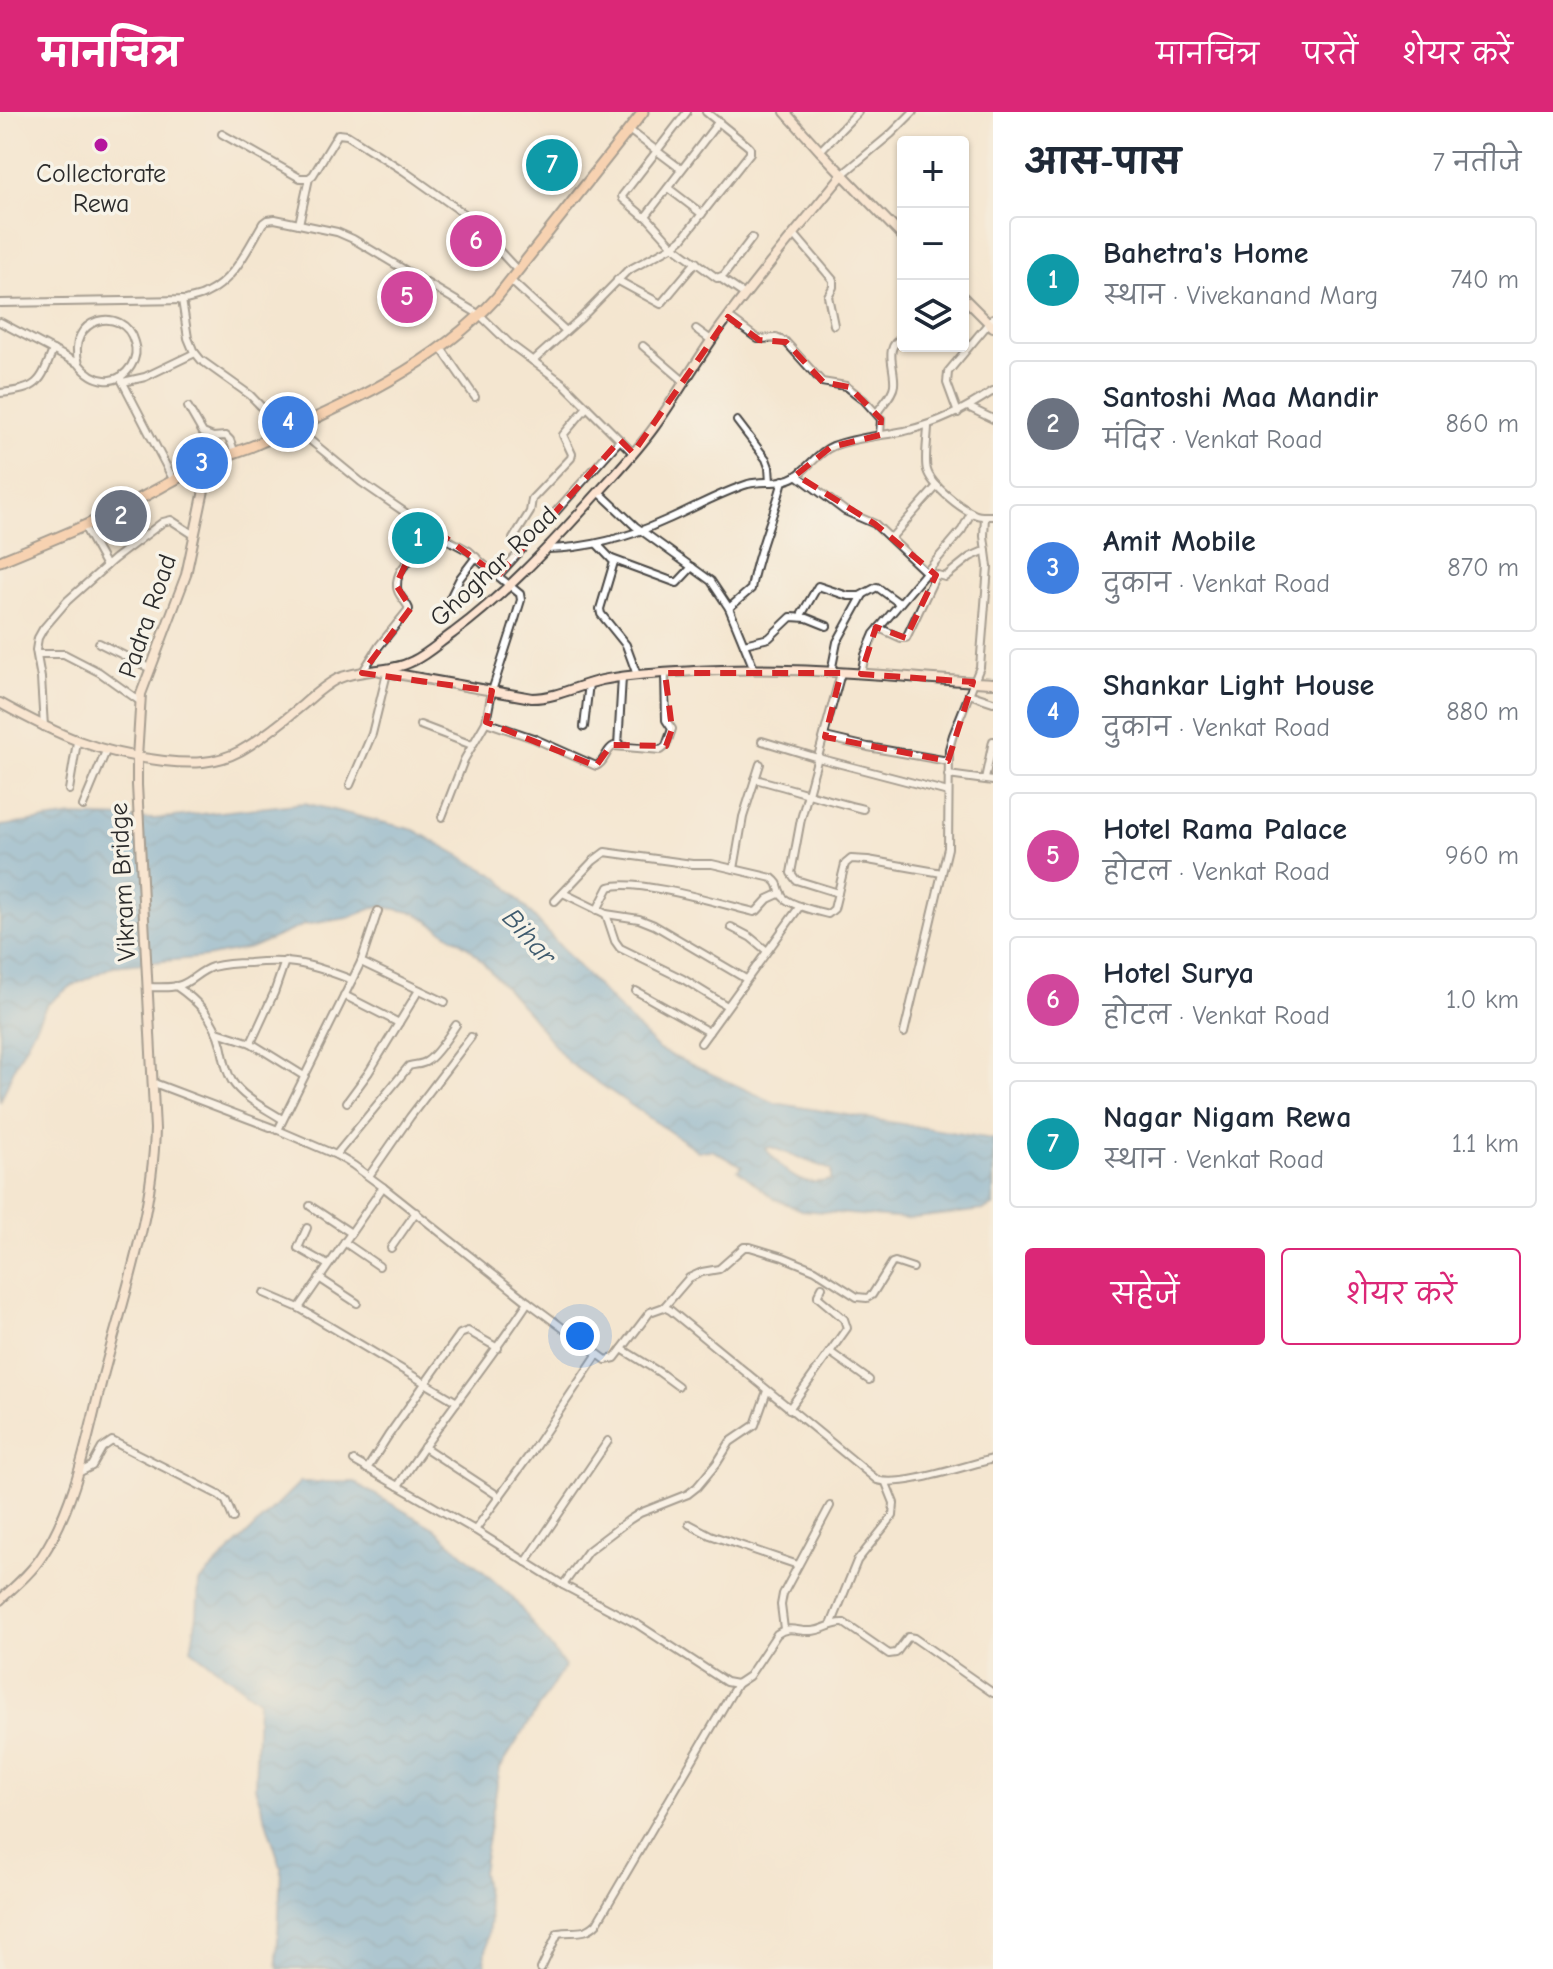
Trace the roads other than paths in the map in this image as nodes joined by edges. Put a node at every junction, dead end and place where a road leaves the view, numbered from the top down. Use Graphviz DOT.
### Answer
graph roads {
  1 [pos="643,112"];
  2 [pos="687,112"];
  3 [pos="706,112"];
  4 [pos="785,112"];
  5 [pos="913,112"];
  6 [pos="853,113"];
  7 [pos="719,121"];
  8 [pos="629,130"];
  9 [pos="222,134"];
  10 [pos="657,151"];
  11 [pos="820,151"];
  12 [pos="681,169"];
  13 [pos="843,174"];
  14 [pos="309,178"];
  15 [pos="668,188"];
  16 [pos="702,214"];
  17 [pos="646,216"];
  18 [pos="299,224"];
  19 [pos="897,231"];
  20 [pos="794,234"];
  21 [pos="752,238"];
  22 [pos="673,246"];
  23 [pos="696,262"];
  24 [pos="518,271"];
  25 [pos="720,278"];
  26 [pos="510,280"];
  27 [pos="617,280"];
  28 [pos="745,295"];
  29 [pos="182,300"];
  30 [pos="969,302"];
  31 [pos="0,303"];
  32 [pos="480,315"];
  33 [pos="728,317"];
  34 [pos="0,322"];
  35 [pos="992,322"];
  36 [pos="834,325"];
  37 [pos="696,329"];
  38 [pos="566,331"];
  39 [pos="711,340"];
  40 [pos="897,340"];
  41 [pos="643,346"];
  42 [pos="441,348"];
  43 [pos="53,350"];
  44 [pos="195,353"];
  45 [pos="533,361"];
  46 [pos="79,364"];
  47 [pos="121,380"];
  48 [pos="685,382"];
  49 [pos="993,391"];
  50 [pos="0,393"];
  51 [pos="475,397"];
  52 [pos="188,407"];
  53 [pos="587,407"];
  54 [pos="968,407"];
  55 [pos="877,413"];
  56 [pos="958,413"];
  57 [pos="993,419"];
  58 [pos="737,421"];
  59 [pos="928,425"];
  60 [pos="290,429"];
  61 [pos="880,435"];
  62 [pos="620,440"];
  63 [pos="235,453"];
  64 [pos="633,453"];
  65 [pos="210,462"];
  66 [pos="797,475"];
  67 [pos="783,480"];
  68 [pos="174,481"];
  69 [pos="770,482"];
  70 [pos="937,486"];
  71 [pos="599,492"];
  72 [pos="971,513"];
  73 [pos="989,516"];
  74 [pos="84,526"];
  75 [pos="641,531"];
  76 [pos="194,535"];
  77 [pos="446,538"];
  78 [pos="891,538"];
  79 [pos="513,539"];
  80 [pos="597,544"];
  81 [pos="547,549"];
  82 [pos="986,550"];
  83 [pos="476,557"];
  84 [pos="612,559"];
  85 [pos="0,561"];
  86 [pos="106,566"];
  87 [pos="692,567"];
  88 [pos="926,572"];
  89 [pos="936,575"];
  90 [pos="498,576"];
  91 [pos="510,585"];
  92 [pos="863,595"];
  93 [pos="450,598"];
  94 [pos="899,603"];
  95 [pos="729,608"];
  96 [pos="800,617"];
  97 [pos="827,626"];
  98 [pos="879,628"];
  99 [pos="99,643"];
  100 [pos="744,644"];
  101 [pos="37,654"];
  102 [pos="151,669"];
  103 [pos="754,669"];
  104 [pos="376,671"];
  105 [pos="831,672"];
  106 [pos="362,673"];
  107 [pos="387,673"];
  108 [pos="665,673"];
  109 [pos="841,673"];
  110 [pos="861,674"];
  111 [pos="637,675"];
  112 [pos="622,677"];
  113 [pos="973,682"];
  114 [pos="589,683"];
  115 [pos="993,683"];
  116 [pos="492,691"];
  117 [pos="969,694"];
  118 [pos="141,702"];
  119 [pos="993,702"];
  120 [pos="0,703"];
  121 [pos="486,722"];
  122 [pos="420,725"];
  123 [pos="44,727"];
  124 [pos="584,727"];
  125 [pos="825,737"];
  126 [pos="762,741"];
  127 [pos="993,741"];
  128 [pos="77,742"];
  129 [pos="472,745"];
  130 [pos="618,746"];
  131 [pos="106,751"];
  132 [pos="137,758"];
  133 [pos="818,758"];
  134 [pos="948,761"];
  135 [pos="760,764"];
  136 [pos="948,775"];
  137 [pos="755,779"];
  138 [pos="989,780"];
  139 [pos="137,785"];
  140 [pos="350,785"];
  141 [pos="69,790"];
  142 [pos="948,792"];
  143 [pos="808,793"];
  144 [pos="83,806"];
  145 [pos="863,809"];
  146 [pos="442,817"];
  147 [pos="734,869"];
  148 [pos="942,873"];
  149 [pos="563,893"];
  150 [pos="781,893"];
  151 [pos="838,893"];
  152 [pos="555,901"];
  153 [pos="800,906"];
  154 [pos="597,910"];
  155 [pos="378,911"];
  156 [pos="606,914"];
  157 [pos="731,927"];
  158 [pos="767,951"];
  159 [pos="285,961"];
  160 [pos="361,962"];
  161 [pos="746,979"];
  162 [pos="352,980"];
  163 [pos="148,982"];
  164 [pos="176,986"];
  165 [pos="419,990"];
  166 [pos="636,991"];
  167 [pos="344,995"];
  168 [pos="445,1002"];
  169 [pos="727,1006"];
  170 [pos="399,1023"];
  171 [pos="456,1025"];
  172 [pos="217,1032"];
  173 [pos="709,1032"];
  174 [pos="904,1033"];
  175 [pos="471,1037"];
  176 [pos="251,1043"];
  177 [pos="701,1043"];
  178 [pos="304,1076"];
  179 [pos="154,1083"];
  180 [pos="347,1102"];
  181 [pos="282,1119"];
  182 [pos="278,1130"];
  183 [pos="336,1155"];
  184 [pos="369,1176"];
  185 [pos="383,1187"];
  186 [pos="310,1206"];
  187 [pos="416,1212"];
  188 [pos="307,1228"];
  189 [pos="351,1233"];
  190 [pos="344,1242"];
  191 [pos="391,1248"];
  192 [pos="328,1265"];
  193 [pos="379,1266"];
  194 [pos="913,1268"];
  195 [pos="319,1278"];
  196 [pos="822,1287"];
  197 [pos="264,1293"];
  198 [pos="528,1302"];
  199 [pos="357,1303"];
  200 [pos="664,1307"];
  201 [pos="299,1308"];
  202 [pos="498,1348"];
  203 [pos="622,1349"];
  204 [pos="830,1352"];
  205 [pos="597,1355"];
  206 [pos="869,1380"];
  207 [pos="425,1383"];
  208 [pos="678,1386"];
  209 [pos="767,1391"];
  210 [pos="457,1402"];
  211 [pos="789,1409"];
  212 [pos="608,1441"];
  213 [pos="424,1447"];
  214 [pos="993,1459"];
  215 [pos="354,1461"];
  216 [pos="367,1469"];
  217 [pos="78,1473"];
  218 [pos="886,1483"];
  219 [pos="398,1486"];
  220 [pos="500,1497"];
  221 [pos="830,1506"];
  222 [pos="233,1518"];
  223 [pos="689,1524"];
  224 [pos="475,1530"];
  225 [pos="526,1562"];
  226 [pos="798,1565"];
  227 [pos="563,1585"];
  228 [pos="0,1600"];
  229 [pos="831,1625"];
  230 [pos="784,1629"];
  231 [pos="737,1684"];
  232 [pos="993,1693"];
  233 [pos="541,1969"];
  1 -- 8 [label="main road"];
  2 -- 10 [label="street"];
  3 -- 7 [label="street"];
  4 -- 11 [label="street"];
  5 -- 13 [label="street"];
  6 -- 11 [label="street"];
  7 -- 12 [label="street"];
  7 -- 16 [label="street"];
  8 -- 10 [label="street"];
  8 -- 24 [label="main road"];
  9 -- 14 [label="street"];
  10 -- 12 [label="street"];
  10 -- 17 [label="street"];
  11 -- 13 [label="street"];
  12 -- 15 [label="street"];
  13 -- 19 [label="street"];
  13 -- 20 [label="street, Ghoghar Road"];
  14 -- 18 [label="street"];
  14 -- 24 [label="street"];
  15 -- 16 [label="street"];
  15 -- 17 [label="street"];
  16 -- 22 [label="street"];
  17 -- 22 [label="street"];
  18 -- 29 [label="street"];
  18 -- 32 [label="street"];
  20 -- 28 [label="street, Ghoghar Road"];
  20 -- 36 [label="street"];
  21 -- 25 [label="street"];
  22 -- 23 [label="street"];
  22 -- 27 [label="street"];
  23 -- 25 [label="street"];
  23 -- 27 [label="street"];
  24 -- 26 [label="main road"];
  25 -- 28 [label="street"];
  26 -- 32 [label="main road"];
  26 -- 38 [label="street"];
  27 -- 38 [label="street"];
  28 -- 33 [label="street, Ghoghar Road"];
  29 -- 31 [label="street"];
  29 -- 44 [label="street"];
  30 -- 35 [label="street"];
  32 -- 42 [label="main road"];
  32 -- 45 [label="street"];
  33 -- 39 [label="street, Ghoghar Road"];
  33 -- 55 [label="street"];
  34 -- 43 [label="street"];
  35 -- 56 [label="street"];
  37 -- 39 [label="street"];
  38 -- 45 [label="street"];
  39 -- 48 [label="street, Ghoghar Road"];
  40 -- 55 [label="street"];
  41 -- 48 [label="street"];
  42 -- 51 [label="street"];
  42 -- 60 [label="main road"];
  43 -- 46 [label="street"];
  43 -- 50 [label="street"];
  44 -- 47 [label="street"];
  44 -- 60 [label="street"];
  45 -- 53 [label="street"];
  46 -- 47 [label="street"];
  46 -- 47 [label="street"];
  47 -- 68 [label="street"];
  48 -- 64 [label="street, Ghoghar Road"];
  49 -- 54 [label="street"];
  52 -- 63 [label="street"];
  53 -- 62 [label="street"];
  53 -- 79 [label="street"];
  54 -- 56 [label="street"];
  54 -- 57 [label="street"];
  55 -- 61 [label="street"];
  56 -- 59 [label="street"];
  58 -- 69 [label="street"];
  59 -- 61 [label="street"];
  59 -- 70 [label="street"];
  60 -- 63 [label="main road"];
  60 -- 77 [label="street"];
  61 -- 66 [label="street"];
  62 -- 64 [label="street"];
  62 -- 90 [label="street"];
  63 -- 65 [label="main road"];
  64 -- 71 [label="street, Ghoghar Road"];
  65 -- 68 [label="main road"];
  65 -- 76 [label="street, Padra Road"];
  66 -- 67 [label="street"];
  66 -- 78 [label="street"];
  67 -- 69 [label="street"];
  67 -- 95 [label="street"];
  68 -- 74 [label="main road"];
  69 -- 75 [label="street"];
  70 -- 72 [label="street"];
  70 -- 78 [label="street"];
  71 -- 75 [label="street"];
  71 -- 81 [label="street, Ghoghar Road"];
  72 -- 73 [label="street"];
  72 -- 88 [label="street"];
  73 -- 82 [label="street"];
  74 -- 85 [label="main road"];
  74 -- 86 [label="street"];
  75 -- 80 [label="street"];
  75 -- 87 [label="street"];
  76 -- 86 [label="street"];
  76 -- 102 [label="street, Padra Road"];
  77 -- 83 [label="street"];
  77 -- 106 [label="street"];
  78 -- 88 [label="street"];
  80 -- 81 [label="street"];
  80 -- 84 [label="street"];
  81 -- 91 [label="street, Ghoghar Road"];
  82 -- 89 [label="street"];
  82 -- 113 [label="street"];
  83 -- 90 [label="street"];
  83 -- 93 [label="street"];
  84 -- 87 [label="street"];
  84 -- 111 [label="street"];
  86 -- 101 [label="street"];
  87 -- 95 [label="street"];
  88 -- 89 [label="street"];
  88 -- 94 [label="street"];
  89 -- 98 [label="street"];
  90 -- 91 [label="street"];
  91 -- 104 [label="street, Ghoghar Road"];
  91 -- 116 [label="street"];
  92 -- 94 [label="street"];
  92 -- 96 [label="street"];
  92 -- 105 [label="street"];
  94 -- 98 [label="street"];
  95 -- 100 [label="street"];
  96 -- 97 [label="street"];
  96 -- 100 [label="street"];
  98 -- 110 [label="street"];
  99 -- 102 [label="street"];
  100 -- 103 [label="street"];
  101 -- 118 [label="street"];
  101 -- 123 [label="street"];
  102 -- 118 [label="street, Padra Road"];
  103 -- 105 [label="street"];
  103 -- 108 [label="street"];
  104 -- 106 [label="street, Ghoghar Road"];
  104 -- 107 [label="street"];
  105 -- 109 [label="street"];
  106 -- 132 [label="street, Ghoghar Road"];
  107 -- 116 [label="street"];
  107 -- 140 [label="street"];
  108 -- 111 [label="street"];
  108 -- 130 [label="street"];
  109 -- 110 [label="street"];
  109 -- 125 [label="street"];
  110 -- 113 [label="street"];
  111 -- 112 [label="street"];
  112 -- 114 [label="street"];
  112 -- 130 [label="street"];
  113 -- 115 [label="street"];
  113 -- 117 [label="street"];
  114 -- 116 [label="street"];
  114 -- 124 [label="street"];
  116 -- 121 [label="street"];
  117 -- 119 [label="street"];
  117 -- 134 [label="street"];
  118 -- 132 [label="street, Padra Road"];
  120 -- 123 [label="street, Ghoghar Road"];
  121 -- 129 [label="street"];
  121 -- 130 [label="street"];
  122 -- 129 [label="street"];
  123 -- 128 [label="street, Ghoghar Road"];
  125 -- 133 [label="street"];
  125 -- 134 [label="street"];
  126 -- 133 [label="street"];
  127 -- 138 [label="street"];
  128 -- 131 [label="street, Ghoghar Road"];
  128 -- 141 [label="street"];
  129 -- 146 [label="street"];
  131 -- 132 [label="street, Ghoghar Road"];
  131 -- 144 [label="street"];
  132 -- 139 [label="street, Padra Road"];
  133 -- 142 [label="street"];
  133 -- 143 [label="street"];
  134 -- 136 [label="street"];
  135 -- 137 [label="street"];
  136 -- 138 [label="street"];
  136 -- 142 [label="street"];
  137 -- 143 [label="street"];
  137 -- 147 [label="street"];
  139 -- 163 [label="street, Vikram Bridge"];
  142 -- 148 [label="street"];
  143 -- 145 [label="street"];
  143 -- 151 [label="street"];
  147 -- 149 [label="street"];
  147 -- 150 [label="street"];
  148 -- 151 [label="street"];
  148 -- 174 [label="street"];
  149 -- 152 [label="street"];
  149 -- 154 [label="street"];
  150 -- 153 [label="street"];
  150 -- 154 [label="street"];
  151 -- 153 [label="street"];
  153 -- 158 [label="street"];
  154 -- 156 [label="street"];
  155 -- 160 [label="street"];
  156 -- 161 [label="street"];
  156 -- 169 [label="street"];
  157 -- 158 [label="street"];
  158 -- 161 [label="street"];
  159 -- 162 [label="street"];
  159 -- 164 [label="street"];
  159 -- 176 [label="street"];
  160 -- 162 [label="street"];
  160 -- 165 [label="street"];
  161 -- 169 [label="street"];
  162 -- 167 [label="street"];
  163 -- 164 [label="street"];
  163 -- 179 [label="street, Vikram Bridge"];
  164 -- 172 [label="street"];
  165 -- 168 [label="street"];
  165 -- 170 [label="street"];
  166 -- 173 [label="street"];
  167 -- 170 [label="street"];
  167 -- 178 [label="street"];
  169 -- 173 [label="street"];
  170 -- 180 [label="street"];
  171 -- 183 [label="street"];
  172 -- 176 [label="street"];
  172 -- 181 [label="street"];
  173 -- 177 [label="street"];
  175 -- 184 [label="street"];
  176 -- 178 [label="street"];
  178 -- 181 [label="street"];
  179 -- 182 [label="street"];
  179 -- 217 [label="street, Vikram Bridge"];
  181 -- 182 [label="street"];
  182 -- 183 [label="street"];
  183 -- 184 [label="street"];
  184 -- 185 [label="street"];
  185 -- 187 [label="street"];
  185 -- 189 [label="street"];
  186 -- 189 [label="street"];
  187 -- 191 [label="street"];
  187 -- 198 [label="street"];
  188 -- 192 [label="street"];
  189 -- 190 [label="street"];
  190 -- 192 [label="street"];
  190 -- 193 [label="street"];
  192 -- 195 [label="street"];
  194 -- 200 [label="street"];
  195 -- 199 [label="street"];
  195 -- 201 [label="street"];
  196 -- 204 [label="street"];
  197 -- 201 [label="street"];
  198 -- 202 [label="street"];
  198 -- 205 [label="street"];
  200 -- 203 [label="street"];
  200 -- 209 [label="street"];
  201 -- 207 [label="street"];
  202 -- 207 [label="street"];
  202 -- 210 [label="street"];
  203 -- 205 [label="street"];
  203 -- 208 [label="street"];
  204 -- 206 [label="street"];
  204 -- 211 [label="street"];
  205 -- 220 [label="street"];
  207 -- 210 [label="street"];
  207 -- 216 [label="street"];
  209 -- 211 [label="street"];
  209 -- 227 [label="street"];
  210 -- 213 [label="street"];
  211 -- 218 [label="street"];
  212 -- 225 [label="street"];
  213 -- 219 [label="street"];
  213 -- 220 [label="street"];
  214 -- 218 [label="street"];
  215 -- 216 [label="street"];
  216 -- 219 [label="street"];
  217 -- 222 [label="street"];
  217 -- 228 [label="street, Vikram Bridge"];
  218 -- 229 [label="street"];
  219 -- 224 [label="street"];
  220 -- 224 [label="street"];
  221 -- 226 [label="street"];
  223 -- 226 [label="street"];
  224 -- 225 [label="street"];
  225 -- 227 [label="street"];
  226 -- 230 [label="street"];
  227 -- 231 [label="street"];
  229 -- 230 [label="street"];
  229 -- 232 [label="street"];
  230 -- 231 [label="street"];
  231 -- 233 [label="street"];
}
